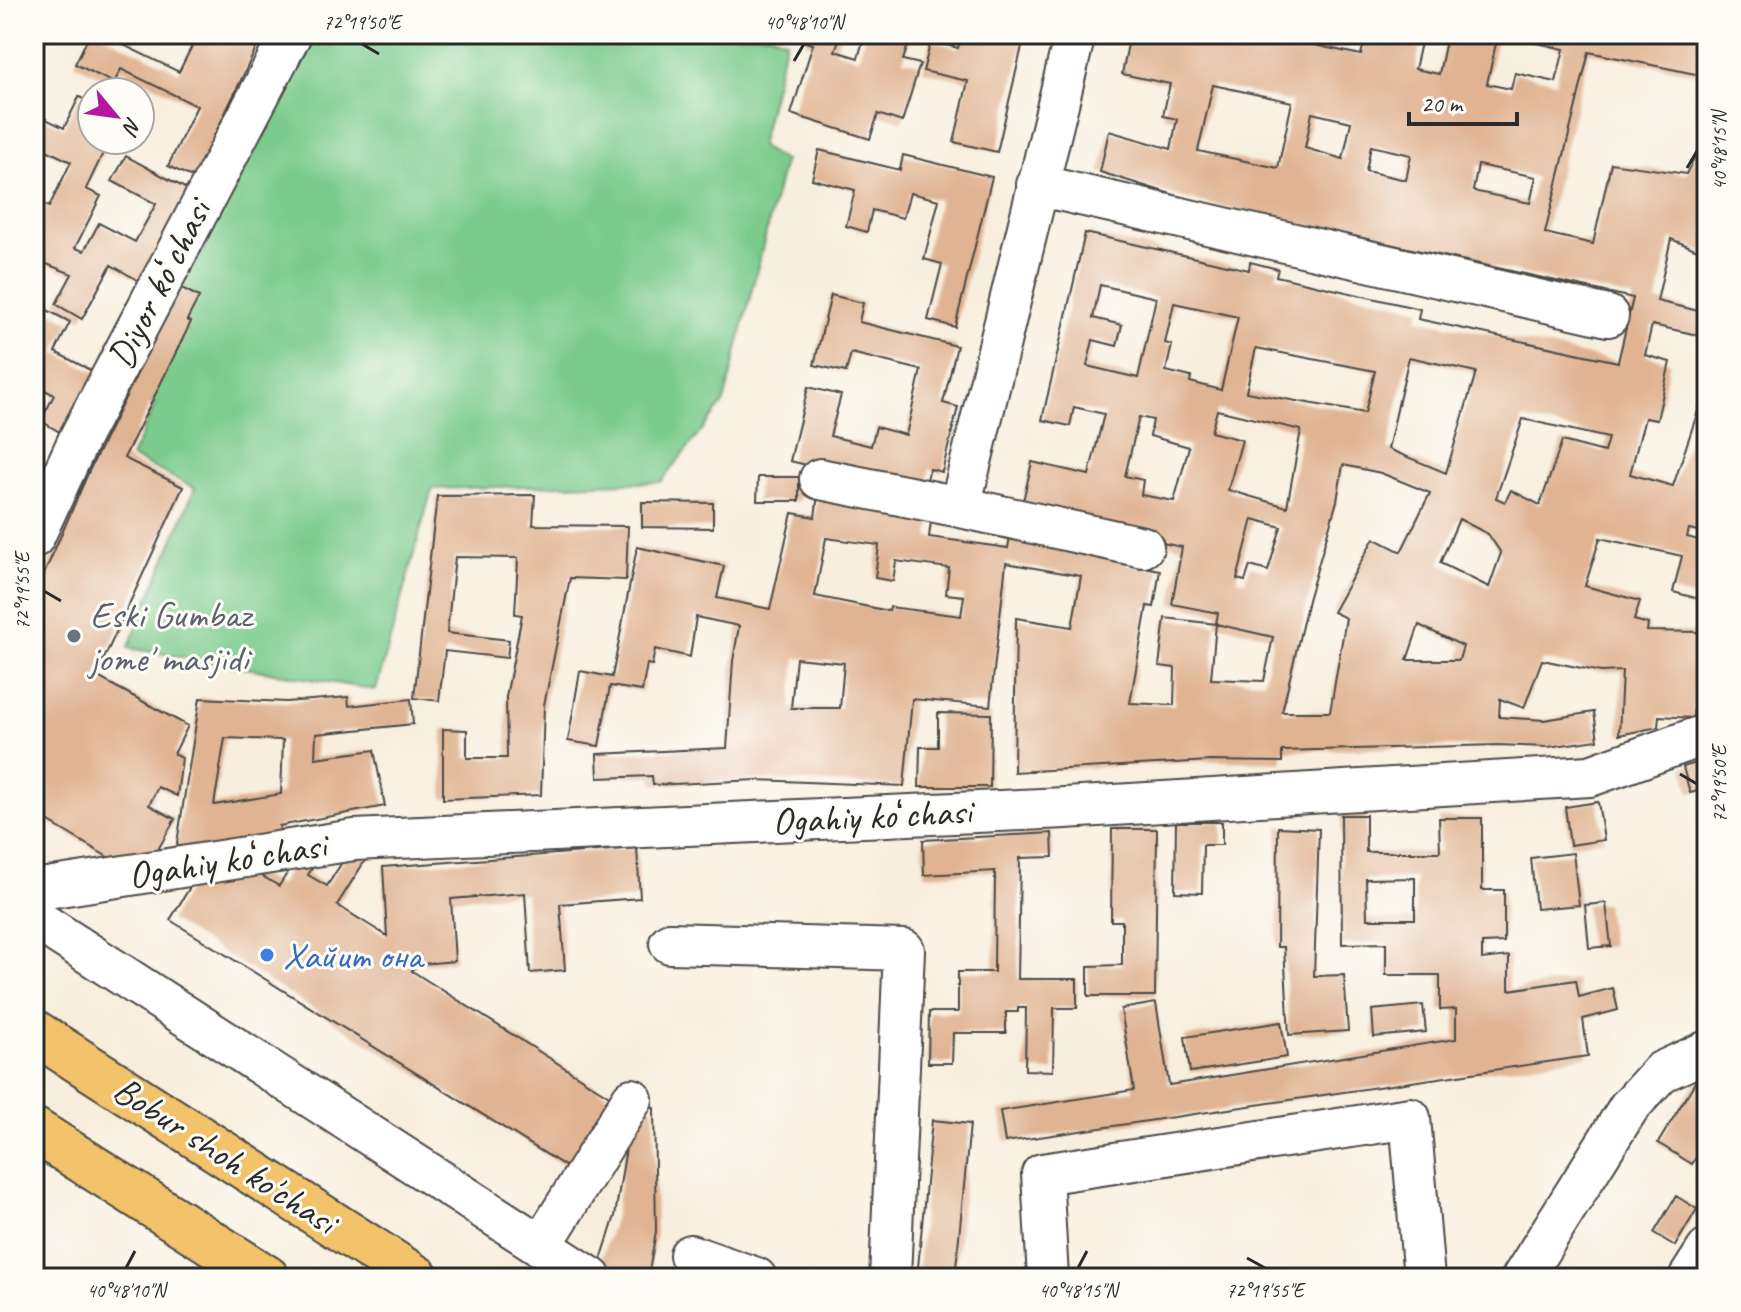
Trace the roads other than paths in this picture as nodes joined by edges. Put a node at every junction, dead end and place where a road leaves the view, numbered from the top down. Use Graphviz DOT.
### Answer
graph roads {
  1 [pos="291,34"];
  2 [pos="1075,34"];
  3 [pos="1037,185"];
  4 [pos="1608,316"];
  5 [pos="820,479"];
  6 [pos="960,507"];
  7 [pos="34,537"];
  8 [pos="1143,547"];
  9 [pos="1707,734"];
  10 [pos="34,890"];
  11 [pos="34,918"];
  12 [pos="670,943"];
  13 [pos="34,1032"];
  14 [pos="1707,1051"];
  15 [pos="632,1099"];
  16 [pos="34,1130"];
  17 [pos="541,1246"];
  18 [pos="1707,1250"];
  19 [pos="690,1255"];
  20 [pos="267,1278"];
  21 [pos="417,1278"];
  22 [pos="591,1278"];
  23 [pos="756,1278"];
  24 [pos="890,1278"];
  25 [pos="1048,1278"];
  26 [pos="1424,1278"];
  27 [pos="1522,1278"];
  28 [pos="1689,1278"];
  1 -- 7 [label="street, Diyor koʻchasi"];
  2 -- 3 [label="street"];
  3 -- 4 [label="street"];
  3 -- 6 [label="street"];
  5 -- 6 [label="street"];
  6 -- 8 [label="street"];
  9 -- 10 [label="street, Ogahiy koʻchasi"];
  11 -- 17 [label="street"];
  12 -- 24 [label="street"];
  13 -- 21 [label="main road, Bobur shoh ko'chasi"];
  14 -- 27 [label="street"];
  15 -- 17 [label="street"];
  16 -- 20 [label="main road"];
  17 -- 22 [label="street"];
  18 -- 28 [label="street"];
  19 -- 23 [label="street"];
  25 -- 26 [label="street"];
}
